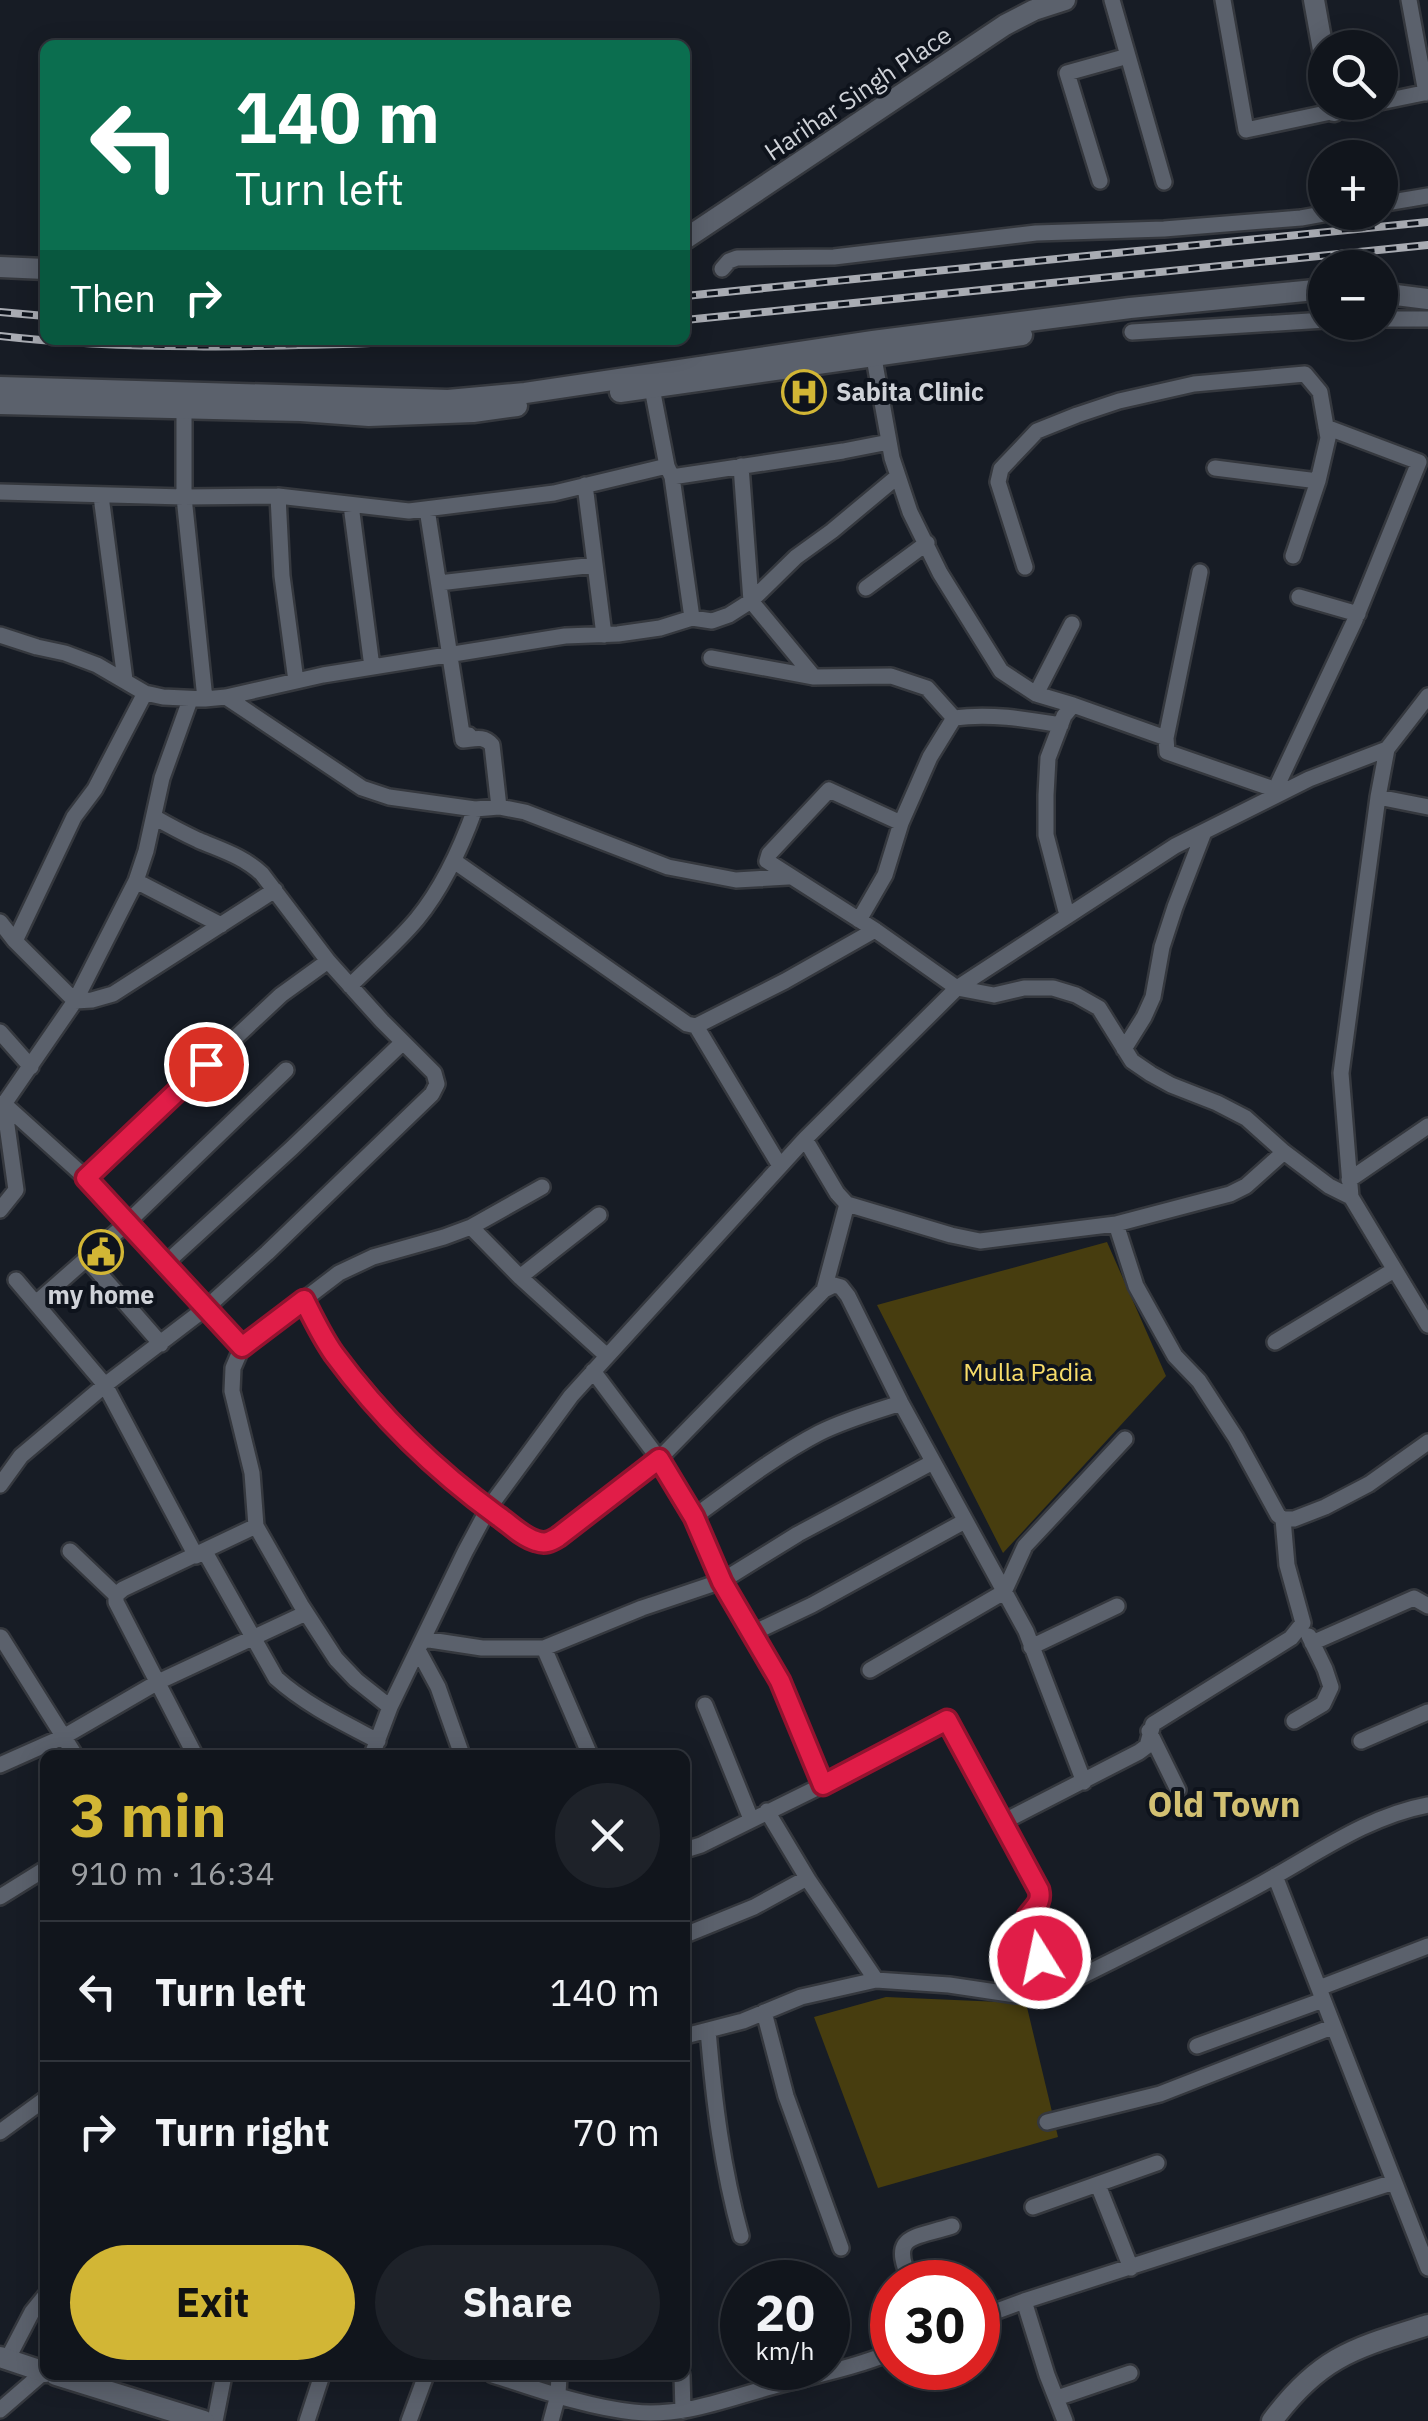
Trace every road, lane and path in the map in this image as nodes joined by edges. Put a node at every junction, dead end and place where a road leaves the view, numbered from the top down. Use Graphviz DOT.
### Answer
graph roads {
  1 [pos="1065,0"];
  2 [pos="1112,0"];
  3 [pos="1223,0"];
  4 [pos="1314,0"];
  5 [pos="1409,0"];
  6 [pos="1319,30"];
  7 [pos="1128,56"];
  8 [pos="1427,93"];
  9 [pos="1398,98"];
  10 [pos="1308,114"];
  11 [pos="1100,181"];
  12 [pos="1164,182"];
  13 [pos="1428,196"];
  14 [pos="1398,201"];
  15 [pos="1308,217"];
  16 [pos="690,236"];
  17 [pos="0,267"];
  18 [pos="40,268"];
  19 [pos="722,270"];
  20 [pos="1308,290"];
  21 [pos="1285,292"];
  22 [pos="1398,295"];
  23 [pos="1428,299"];
  24 [pos="1428,319"];
  25 [pos="1398,320"];
  26 [pos="1308,321"];
  27 [pos="1132,332"];
  28 [pos="874,358"];
  29 [pos="0,387"];
  30 [pos="652,388"];
  31 [pos="0,404"];
  32 [pos="184,408"];
  33 [pos="1326,427"];
  34 [pos="889,442"];
  35 [pos="741,466"];
  36 [pos="1215,468"];
  37 [pos="669,472"];
  38 [pos="898,476"];
  39 [pos="1318,481"];
  40 [pos="585,486"];
  41 [pos="0,492"];
  42 [pos="100,496"];
  43 [pos="278,496"];
  44 [pos="184,497"];
  45 [pos="351,505"];
  46 [pos="427,509"];
  47 [pos="927,543"];
  48 [pos="1294,556"];
  49 [pos="595,565"];
  50 [pos="1025,566"];
  51 [pos="1200,572"];
  52 [pos="439,583"];
  53 [pos="866,588"];
  54 [pos="1299,597"];
  55 [pos="751,601"];
  56 [pos="1358,614"];
  57 [pos="692,618"];
  58 [pos="1072,624"];
  59 [pos="604,634"];
  60 [pos="0,635"];
  61 [pos="451,655"];
  62 [pos="710,658"];
  63 [pos="372,667"];
  64 [pos="814,677"];
  65 [pos="125,680"];
  66 [pos="296,681"];
  67 [pos="145,693"];
  68 [pos="1036,694"];
  69 [pos="226,697"];
  70 [pos="1427,699"];
  71 [pos="198,700"];
  72 [pos="1073,705"];
  73 [pos="954,718"];
  74 [pos="1061,725"];
  75 [pos="1166,738"];
  76 [pos="1387,749"];
  77 [pos="1279,791"];
  78 [pos="1378,797"];
  79 [pos="1428,806"];
  80 [pos="499,807"];
  81 [pos="475,808"];
  82 [pos="154,817"];
  83 [pos="901,823"];
  84 [pos="1204,832"];
  85 [pos="454,861"];
  86 [pos="788,877"];
  87 [pos="136,882"];
  88 [pos="275,890"];
  89 [pos="1067,915"];
  90 [pos="859,920"];
  91 [pos="0,922"];
  92 [pos="221,925"];
  93 [pos="875,930"];
  94 [pos="15,941"];
  95 [pos="328,960"];
  96 [pos="350,986"];
  97 [pos="957,988"];
  98 [pos="76,1001"];
  99 [pos="696,1026"];
  100 [pos="0,1032"];
  101 [pos="402,1043"];
  102 [pos="1124,1048"];
  103 [pos="31,1067"];
  104 [pos="286,1070"];
  105 [pos="2,1102"];
  106 [pos="1428,1126"];
  107 [pos="804,1139"];
  108 [pos="1284,1152"];
  109 [pos="780,1166"];
  110 [pos="86,1178"];
  111 [pos="542,1187"];
  112 [pos="1350,1188"];
  113 [pos="847,1204"];
  114 [pos="0,1210"];
  115 [pos="599,1215"];
  116 [pos="127,1223"];
  117 [pos="1116,1224"];
  118 [pos="471,1227"];
  119 [pos="86,1258"];
  120 [pos="165,1264"];
  121 [pos="1394,1270"];
  122 [pos="520,1277"];
  123 [pos="16,1280"];
  124 [pos="824,1290"];
  125 [pos="304,1300"];
  126 [pos="36,1303"];
  127 [pos="206,1308"];
  128 [pos="1428,1326"];
  129 [pos="1274,1342"];
  130 [pos="161,1344"];
  131 [pos="242,1347"];
  132 [pos="607,1356"];
  133 [pos="593,1371"];
  134 [pos="105,1385"];
  135 [pos="901,1404"];
  136 [pos="1125,1439"];
  137 [pos="1428,1442"];
  138 [pos="659,1459"];
  139 [pos="933,1462"];
  140 [pos="0,1485"];
  141 [pos="488,1509"];
  142 [pos="694,1517"];
  143 [pos="1283,1519"];
  144 [pos="965,1521"];
  145 [pos="256,1526"];
  146 [pos="70,1551"];
  147 [pos="200,1554"];
  148 [pos="722,1582"];
  149 [pos="1004,1592"];
  150 [pos="116,1595"];
  151 [pos="1116,1606"];
  152 [pos="1428,1606"];
  153 [pos="306,1613"];
  154 [pos="1303,1623"];
  155 [pos="753,1633"];
  156 [pos="1,1636"];
  157 [pos="252,1637"];
  158 [pos="1312,1643"];
  159 [pos="421,1644"];
  160 [pos="1031,1647"];
  161 [pos="544,1648"];
  162 [pos="870,1670"];
  163 [pos="158,1682"];
  164 [pos="705,1705"];
  165 [pos="390,1707"];
  166 [pos="1428,1712"];
  167 [pos="1294,1721"];
  168 [pos="1149,1730"];
  169 [pos="65,1736"];
  170 [pos="1362,1741"];
  171 [pos="375,1748"];
  172 [pos="73,1750"];
  173 [pos="192,1750"];
  174 [pos="460,1750"];
  175 [pos="588,1750"];
  176 [pos="0,1765"];
  177 [pos="1084,1782"];
  178 [pos="823,1785"];
  179 [pos="1178,1790"];
  180 [pos="1428,1804"];
  181 [pos="767,1811"];
  182 [pos="751,1819"];
  183 [pos="1004,1822"];
  184 [pos="690,1848"];
  185 [pos="40,1872"];
  186 [pos="1275,1876"];
  187 [pos="807,1878"];
  188 [pos="0,1897"];
  189 [pos="690,1933"];
  190 [pos="1428,1946"];
  191 [pos="876,1980"];
  192 [pos="1052,1992"];
  193 [pos="1321,1994"];
  194 [pos="764,2012"];
  195 [pos="1332,2027"];
  196 [pos="708,2030"];
  197 [pos="690,2035"];
  198 [pos="1197,2046"];
  199 [pos="40,2102"];
  200 [pos="1047,2122"];
  201 [pos="0,2132"];
  202 [pos="1157,2163"];
  203 [pos="1394,2182"];
  204 [pos="1098,2185"];
  205 [pos="1033,2207"];
  206 [pos="952,2226"];
  207 [pos="741,2236"];
  208 [pos="841,2248"];
  209 [pos="903,2260"];
  210 [pos="1131,2268"];
  211 [pos="1428,2268"];
  212 [pos="1024,2301"];
  213 [pos="40,2302"];
  214 [pos="1000,2310"];
  215 [pos="1428,2324"];
  216 [pos="4,2358"];
  217 [pos="40,2370"];
  218 [pos="1130,2372"];
  219 [pos="40,2376"];
  220 [pos="72,2380"];
  221 [pos="221,2380"];
  222 [pos="320,2380"];
  223 [pos="424,2380"];
  224 [pos="508,2380"];
  225 [pos="559,2380"];
  226 [pos="682,2380"];
  227 [pos="751,2390"];
  228 [pos="558,2396"];
  229 [pos="1056,2398"];
  230 [pos="0,2410"];
  231 [pos="683,2411"];
  232 [pos="199,2420"];
  233 [pos="307,2421"];
  234 [pos="409,2421"];
  235 [pos="552,2421"];
  236 [pos="1066,2421"];
  237 [pos="1272,2421"];
  1 -- 16 [label="street, Harihar Singh Place"];
  2 -- 7 [label="street"];
  3 -- 10 [label="street"];
  4 -- 6 [label="street"];
  5 -- 8 [label="street"];
  7 -- 11 [label="street"];
  7 -- 12 [label="street"];
  8 -- 9 [label="street"];
  13 -- 14 [label="street"];
  15 -- 19 [label="street"];
  17 -- 18 [label="street"];
  20 -- 21 [label="street"];
  21 -- 28 [label="street"];
  21 -- 29 [label="street"];
  22 -- 23 [label="street"];
  24 -- 25 [label="street"];
  26 -- 27 [label="street"];
  28 -- 30 [label="street"];
  28 -- 34 [label="street"];
  30 -- 32 [label="street"];
  30 -- 37 [label="street"];
  31 -- 32 [label="street"];
  32 -- 44 [label="street"];
  33 -- 39 [label="street"];
  33 -- 50 [label="street"];
  33 -- 56 [label="street"];
  34 -- 35 [label="street"];
  34 -- 38 [label="street"];
  35 -- 37 [label="street"];
  35 -- 55 [label="street"];
  36 -- 39 [label="street"];
  37 -- 40 [label="street"];
  37 -- 57 [label="street"];
  38 -- 47 [label="street"];
  38 -- 55 [label="street"];
  39 -- 48 [label="street"];
  40 -- 46 [label="street"];
  40 -- 49 [label="street"];
  41 -- 42 [label="street"];
  42 -- 44 [label="street"];
  42 -- 65 [label="street"];
  43 -- 44 [label="street"];
  43 -- 45 [label="street"];
  43 -- 66 [label="street"];
  44 -- 71 [label="street"];
  45 -- 46 [label="street"];
  45 -- 63 [label="street"];
  46 -- 52 [label="street"];
  47 -- 53 [label="street"];
  47 -- 68 [label="street"];
  49 -- 52 [label="street"];
  49 -- 59 [label="street"];
  51 -- 75 [label="street"];
  52 -- 61 [label="street"];
  54 -- 56 [label="street"];
  55 -- 57 [label="street"];
  55 -- 64 [label="street"];
  56 -- 77 [label="street"];
  57 -- 59 [label="street"];
  58 -- 68 [label="street"];
  59 -- 61 [label="street"];
  60 -- 65 [label="street"];
  61 -- 63 [label="street"];
  61 -- 80 [label="street"];
  62 -- 64 [label="street"];
  63 -- 66 [label="street"];
  64 -- 73 [label="street"];
  65 -- 67 [label="street"];
  66 -- 69 [label="street"];
  67 -- 71 [label="street"];
  67 -- 94 [label="street"];
  68 -- 72 [label="street"];
  69 -- 71 [label="street"];
  69 -- 81 [label="street"];
  70 -- 76 [label="street"];
  71 -- 82 [label="street"];
  72 -- 74 [label="street"];
  72 -- 75 [label="street"];
  73 -- 74 [label="street"];
  73 -- 83 [label="street"];
  74 -- 89 [label="street"];
  75 -- 77 [label="street"];
  76 -- 77 [label="street"];
  76 -- 78 [label="street"];
  77 -- 84 [label="street"];
  78 -- 79 [label="street"];
  78 -- 112 [label="street"];
  80 -- 81 [label="street"];
  80 -- 86 [label="street"];
  81 -- 85 [label="street"];
  82 -- 87 [label="street"];
  82 -- 88 [label="street"];
  83 -- 86 [label="street"];
  83 -- 90 [label="street"];
  84 -- 89 [label="street"];
  84 -- 102 [label="street"];
  85 -- 96 [label="street"];
  85 -- 99 [label="street"];
  86 -- 90 [label="street"];
  87 -- 92 [label="street"];
  87 -- 98 [label="street"];
  88 -- 92 [label="street"];
  88 -- 95 [label="street"];
  89 -- 97 [label="street"];
  90 -- 93 [label="street"];
  91 -- 94 [label="street"];
  92 -- 98 [label="street"];
  93 -- 97 [label="street"];
  93 -- 99 [label="street"];
  94 -- 98 [label="street"];
  95 -- 96 [label="street"];
  95 -- 110 [label="street"];
  96 -- 101 [label="street"];
  97 -- 102 [label="street"];
  97 -- 107 [label="street"];
  98 -- 103 [label="street"];
  99 -- 109 [label="street"];
  100 -- 103 [label="street"];
  101 -- 120 [label="street"];
  101 -- 127 [label="street"];
  102 -- 108 [label="street"];
  103 -- 105 [label="street"];
  104 -- 116 [label="street"];
  105 -- 110 [label="street"];
  105 -- 114 [label="street"];
  106 -- 112 [label="street"];
  107 -- 109 [label="street"];
  107 -- 113 [label="street"];
  108 -- 112 [label="street"];
  108 -- 117 [label="street"];
  109 -- 132 [label="street"];
  110 -- 116 [label="street"];
  111 -- 118 [label="street"];
  112 -- 121 [label="street"];
  113 -- 117 [label="street"];
  113 -- 124 [label="street"];
  115 -- 122 [label="street"];
  116 -- 119 [label="street"];
  116 -- 120 [label="street"];
  117 -- 143 [label="street"];
  118 -- 122 [label="street"];
  118 -- 125 [label="street"];
  119 -- 126 [label="street"];
  119 -- 130 [label="street"];
  120 -- 127 [label="street"];
  121 -- 128 [label="street"];
  121 -- 129 [label="street"];
  122 -- 132 [label="street"];
  123 -- 126 [label="street"];
  124 -- 135 [label="street"];
  124 -- 138 [label="street"];
  125 -- 131 [label="street"];
  125 -- 141 [label="street"];
  126 -- 134 [label="street"];
  127 -- 130 [label="street"];
  127 -- 131 [label="street"];
  130 -- 134 [label="street"];
  131 -- 145 [label="street"];
  132 -- 133 [label="street"];
  133 -- 138 [label="street"];
  133 -- 141 [label="street"];
  134 -- 140 [label="street"];
  134 -- 147 [label="street"];
  135 -- 139 [label="street"];
  135 -- 142 [label="street"];
  136 -- 149 [label="street"];
  137 -- 143 [label="street"];
  138 -- 141 [label="street"];
  138 -- 142 [label="street"];
  139 -- 144 [label="street"];
  139 -- 148 [label="street"];
  141 -- 159 [label="street"];
  142 -- 148 [label="street"];
  143 -- 154 [label="street"];
  144 -- 149 [label="street"];
  144 -- 155 [label="street"];
  145 -- 147 [label="street"];
  145 -- 153 [label="street"];
  146 -- 150 [label="street"];
  147 -- 150 [label="street"];
  147 -- 157 [label="street"];
  148 -- 155 [label="street"];
  148 -- 161 [label="street"];
  149 -- 160 [label="street"];
  149 -- 162 [label="street"];
  150 -- 163 [label="street"];
  151 -- 160 [label="street"];
  152 -- 158 [label="street"];
  153 -- 157 [label="street"];
  153 -- 165 [label="street"];
  154 -- 158 [label="street"];
  154 -- 168 [label="street"];
  155 -- 178 [label="street"];
  156 -- 169 [label="street"];
  157 -- 163 [label="street"];
  157 -- 171 [label="street"];
  158 -- 167 [label="street"];
  159 -- 161 [label="street"];
  159 -- 165 [label="street"];
  159 -- 174 [label="street"];
  160 -- 177 [label="street"];
  161 -- 175 [label="street"];
  163 -- 169 [label="street"];
  163 -- 173 [label="street"];
  164 -- 182 [label="street"];
  165 -- 171 [label="street"];
  166 -- 170 [label="street"];
  168 -- 177 [label="street"];
  168 -- 179 [label="street"];
  169 -- 172 [label="street"];
  169 -- 176 [label="street"];
  177 -- 183 [label="street"];
  178 -- 181 [label="street"];
  178 -- 183 [label="street"];
  180 -- 186 [label="street"];
  181 -- 182 [label="street"];
  181 -- 187 [label="street"];
  182 -- 184 [label="street"];
  183 -- 192 [label="street"];
  185 -- 188 [label="street"];
  186 -- 192 [label="street"];
  186 -- 193 [label="street"];
  187 -- 189 [label="street"];
  187 -- 191 [label="street"];
  190 -- 193 [label="street"];
  191 -- 192 [label="street"];
  191 -- 194 [label="street"];
  193 -- 195 [label="street"];
  193 -- 198 [label="street"];
  194 -- 196 [label="street"];
  194 -- 208 [label="street"];
  195 -- 200 [label="street"];
  195 -- 203 [label="street"];
  196 -- 197 [label="street"];
  196 -- 207 [label="street"];
  199 -- 201 [label="street"];
  202 -- 204 [label="street"];
  203 -- 210 [label="street"];
  203 -- 211 [label="street"];
  204 -- 205 [label="street"];
  204 -- 210 [label="street"];
  206 -- 209 [label="street"];
  210 -- 212 [label="street"];
  212 -- 214 [label="street"];
  212 -- 229 [label="street"];
  213 -- 216 [label="street"];
  215 -- 237 [label="street"];
  216 -- 217 [label="street"];
  218 -- 229 [label="street"];
  219 -- 230 [label="street"];
  220 -- 232 [label="street"];
  221 -- 232 [label="street"];
  222 -- 233 [label="street"];
  223 -- 234 [label="street"];
  224 -- 228 [label="street"];
  225 -- 228 [label="street"];
  226 -- 231 [label="street"];
  227 -- 231 [label="street"];
  228 -- 231 [label="street"];
  228 -- 235 [label="street"];
  229 -- 236 [label="street"];
}
